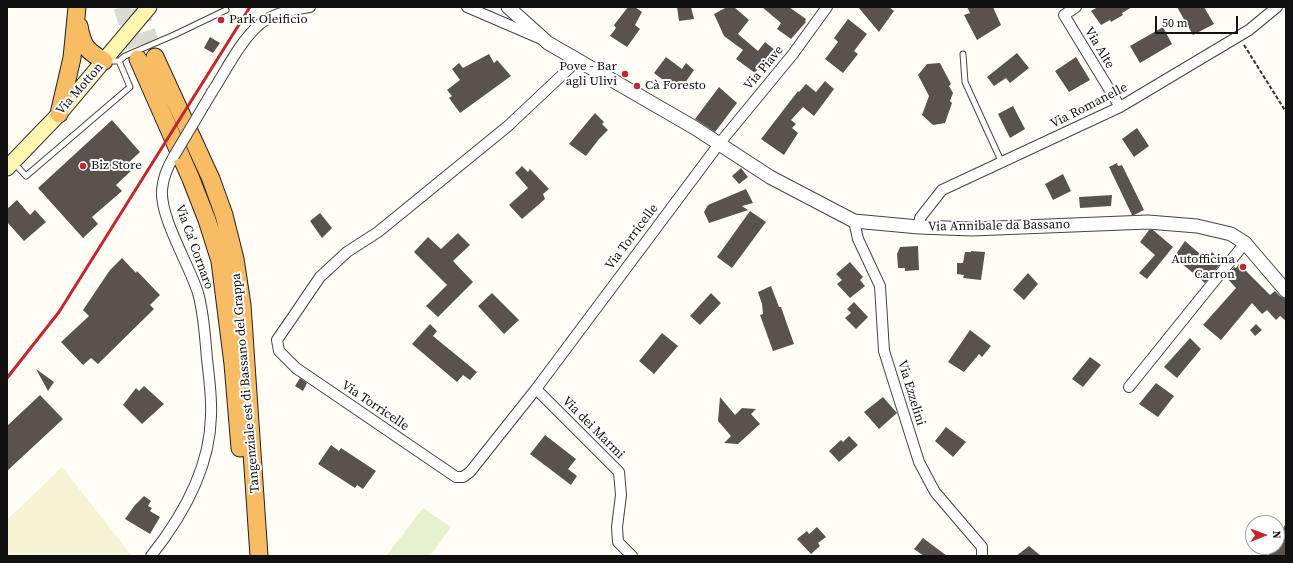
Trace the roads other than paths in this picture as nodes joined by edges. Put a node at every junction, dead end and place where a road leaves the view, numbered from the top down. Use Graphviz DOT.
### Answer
graph roads {
  1 [pos="149,7"];
  2 [pos="310,7"];
  3 [pos="467,7"];
  4 [pos="508,7"];
  5 [pos="827,7"];
  6 [pos="1076,7"];
  7 [pos="1277,7"];
  8 [pos="226,10"];
  9 [pos="77,14"];
  10 [pos="548,43"];
  11 [pos="963,54"];
  12 [pos="155,57"];
  13 [pos="138,59"];
  14 [pos="112,61"];
  15 [pos="577,61"];
  16 [pos="1120,107"];
  17 [pos="59,114"];
  18 [pos="719,144"];
  19 [pos="1002,162"];
  20 [pos="10,165"];
  21 [pos="854,221"];
  22 [pos="919,227"];
  23 [pos="1245,243"];
  24 [pos="1286,290"];
  25 [pos="1129,387"];
  26 [pos="536,389"];
  27 [pos="151,556"];
  28 [pos="248,556"];
  29 [pos="259,556"];
  30 [pos="632,556"];
  31 [pos="982,556"];
  1 -- 14 [label="main road, Via Motton"];
  2 -- 27 [label="street, Via Ca' Cornaro, bridge"];
  3 -- 10 [label="street"];
  4 -- 10 [label="street, Via Annibale da Bassano"];
  5 -- 18 [label="street, Via Piave"];
  6 -- 16 [label="street, Via Alte"];
  7 -- 16 [label="street, Via Romanelle"];
  8 -- 14 [label="lane"];
  9 -- 14 [label="highway"];
  9 -- 17 [label="highway"];
  10 -- 15 [label="street, Via Annibale da Bassano"];
  11 -- 19 [label="lane"];
  12 -- 29 [label="highway, Tangenziale est di Bassano del Grappa"];
  13 -- 28 [label="highway, Tangenziale est di Bassano del Grappa"];
  14 -- 17 [label="main road, Via Motton"];
  14 -- 20 [label="lane"];
  15 -- 18 [label="street, Via Annibale da Bassano"];
  15 -- 26 [label="street, Via Torricelle"];
  16 -- 19 [label="street, Via Romanelle"];
  17 -- 20 [label="main road, Via Motton"];
  18 -- 21 [label="street, Via Annibale da Bassano"];
  18 -- 26 [label="street, Via Torricelle"];
  19 -- 22 [label="street, Via Romanelle"];
  21 -- 22 [label="street, Via Annibale da Bassano"];
  21 -- 31 [label="street, Via Ezzelini"];
  22 -- 23 [label="street, Via Annibale da Bassano"];
  23 -- 24 [label="street, Via Annibale da Bassano"];
  23 -- 25 [label="street"];
  26 -- 30 [label="street, Via dei Marmi"];
}
